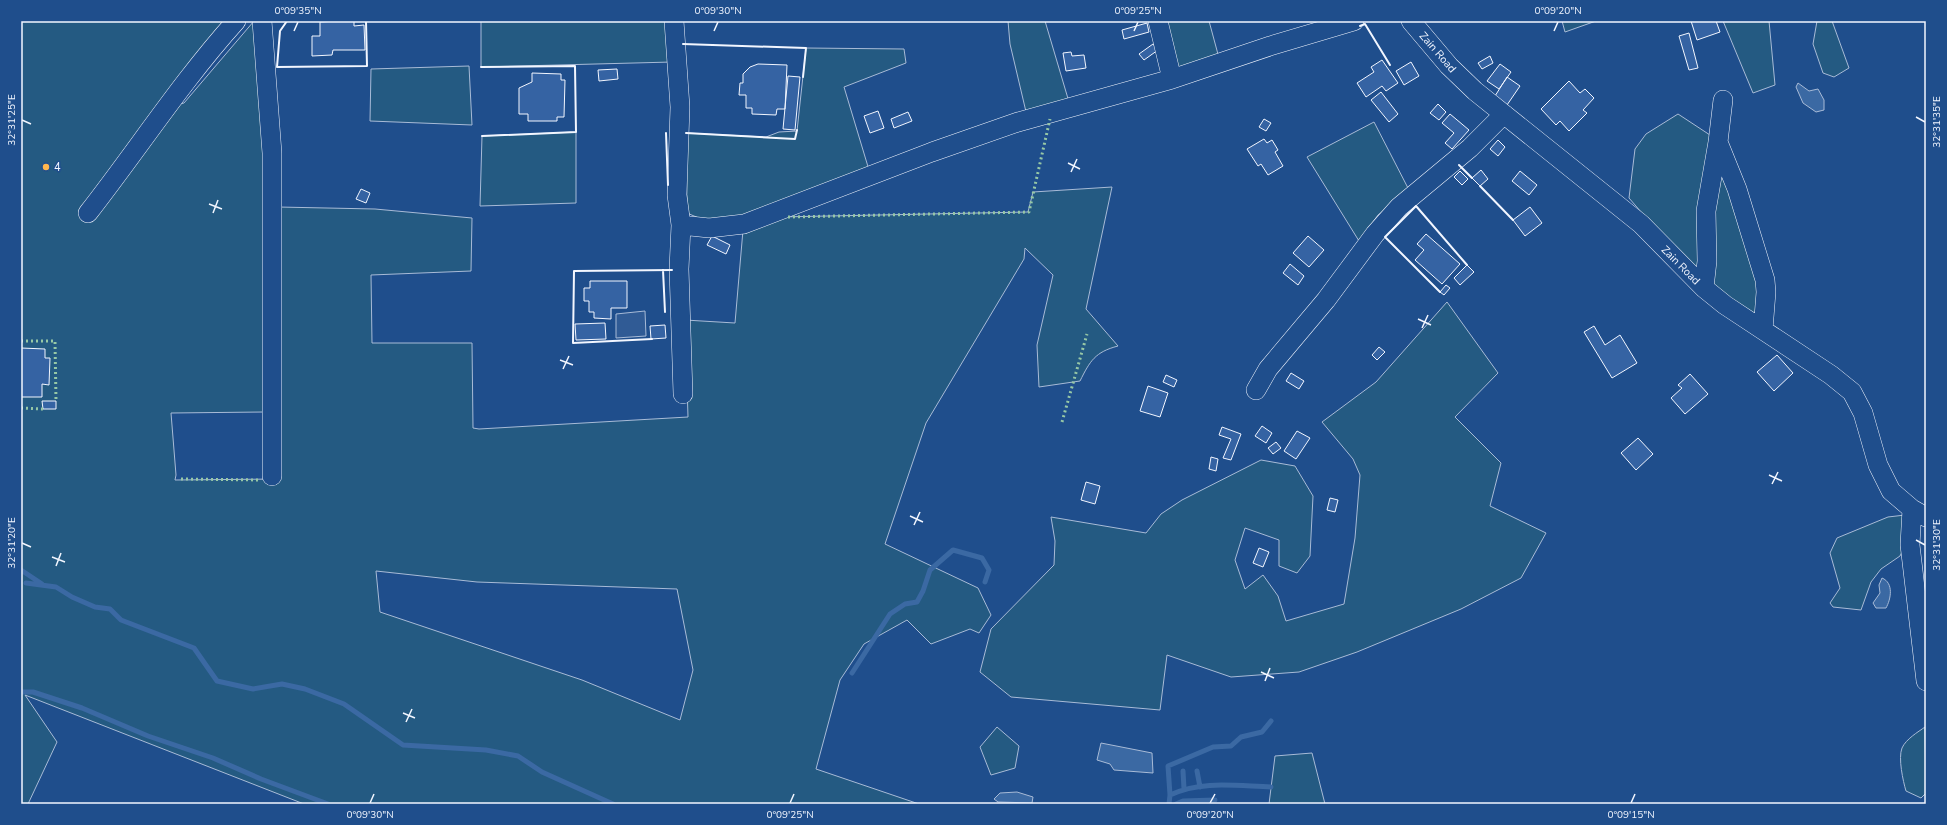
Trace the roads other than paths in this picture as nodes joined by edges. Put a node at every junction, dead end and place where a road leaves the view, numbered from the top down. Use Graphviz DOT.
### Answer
graph roads {
  1 [pos="236,21"];
  2 [pos="262,21"];
  3 [pos="674,21"];
  4 [pos="1158,21"];
  5 [pos="1354,21"];
  6 [pos="1411,21"];
  7 [pos="1172,79"];
  8 [pos="1723,100"];
  9 [pos="1504,114"];
  10 [pos="1718,142"];
  11 [pos="88,213"];
  12 [pos="681,225"];
  13 [pos="1704,288"];
  14 [pos="1763,330"];
  15 [pos="1256,390"];
  16 [pos="683,394"];
  17 [pos="272,476"];
  18 [pos="1919,513"];
  19 [pos="1926,681"];
  1 -- 11 [label="street"];
  2 -- 17 [label="street"];
  3 -- 12 [label="street"];
  4 -- 7 [label="street"];
  5 -- 7 [label="street"];
  6 -- 9 [label="street, Zain Road"];
  7 -- 12 [label="street"];
  8 -- 10 [label="street"];
  9 -- 13 [label="street, Zain Road"];
  9 -- 15 [label="street"];
  10 -- 13 [label="street"];
  10 -- 14 [label="street"];
  12 -- 16 [label="street"];
  13 -- 14 [label="street, Zain Road"];
  14 -- 18 [label="street, Zain Road"];
  18 -- 19 [label="street"];
}
